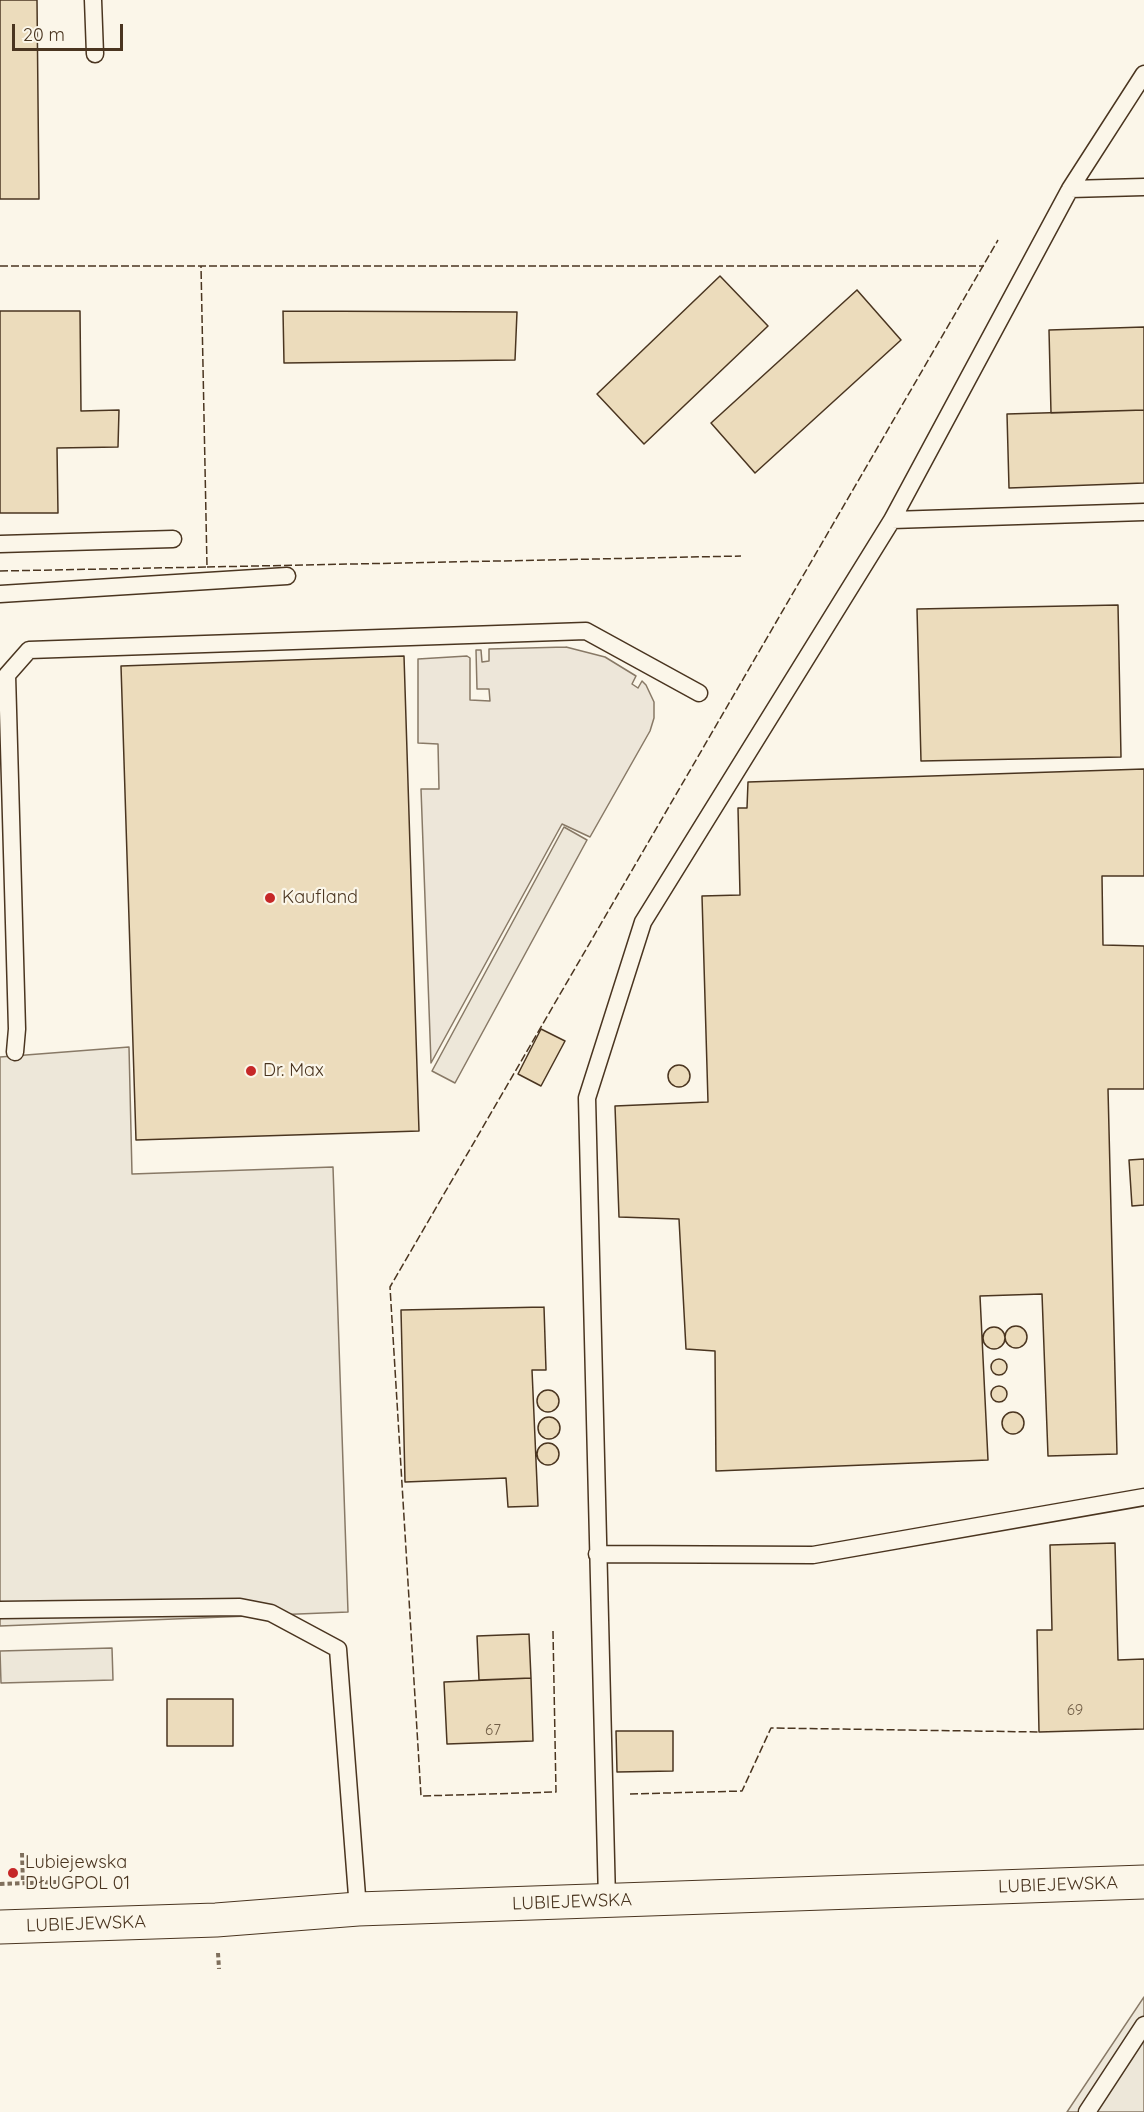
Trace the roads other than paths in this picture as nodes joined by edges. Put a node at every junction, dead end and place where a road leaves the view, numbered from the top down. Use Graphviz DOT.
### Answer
graph roads {
  1 [pos="93,0"];
  2 [pos="94,54"];
  3 [pos="1144,74"];
  4 [pos="1144,187"];
  5 [pos="1070,189"];
  6 [pos="1144,512"];
  7 [pos="892,520"];
  8 [pos="173,539"];
  9 [pos="0,543"];
  10 [pos="287,576"];
  11 [pos="0,594"];
  12 [pos="699,693"];
  13 [pos="15,1052"];
  14 [pos="1144,1497"];
  15 [pos="597,1554"];
  16 [pos="0,1610"];
  17 [pos="1144,1882"];
  18 [pos="607,1900"];
  19 [pos="358,1909"];
  20 [pos="0,1927"];
  21 [pos="1144,2025"];
  22 [pos="1087,2112"];
  1 -- 2 [label="lane"];
  3 -- 5 [label="lane"];
  4 -- 5 [label="lane"];
  5 -- 7 [label="lane"];
  6 -- 7 [label="lane"];
  7 -- 15 [label="lane"];
  8 -- 9 [label="lane"];
  10 -- 11 [label="lane"];
  12 -- 13 [label="lane"];
  14 -- 15 [label="lane"];
  15 -- 18 [label="lane"];
  16 -- 19 [label="lane"];
  17 -- 18 [label="main road, LUBIEJEWSKA"];
  18 -- 19 [label="main road, LUBIEJEWSKA"];
  19 -- 20 [label="main road, LUBIEJEWSKA"];
  21 -- 22 [label="lane"];
}
